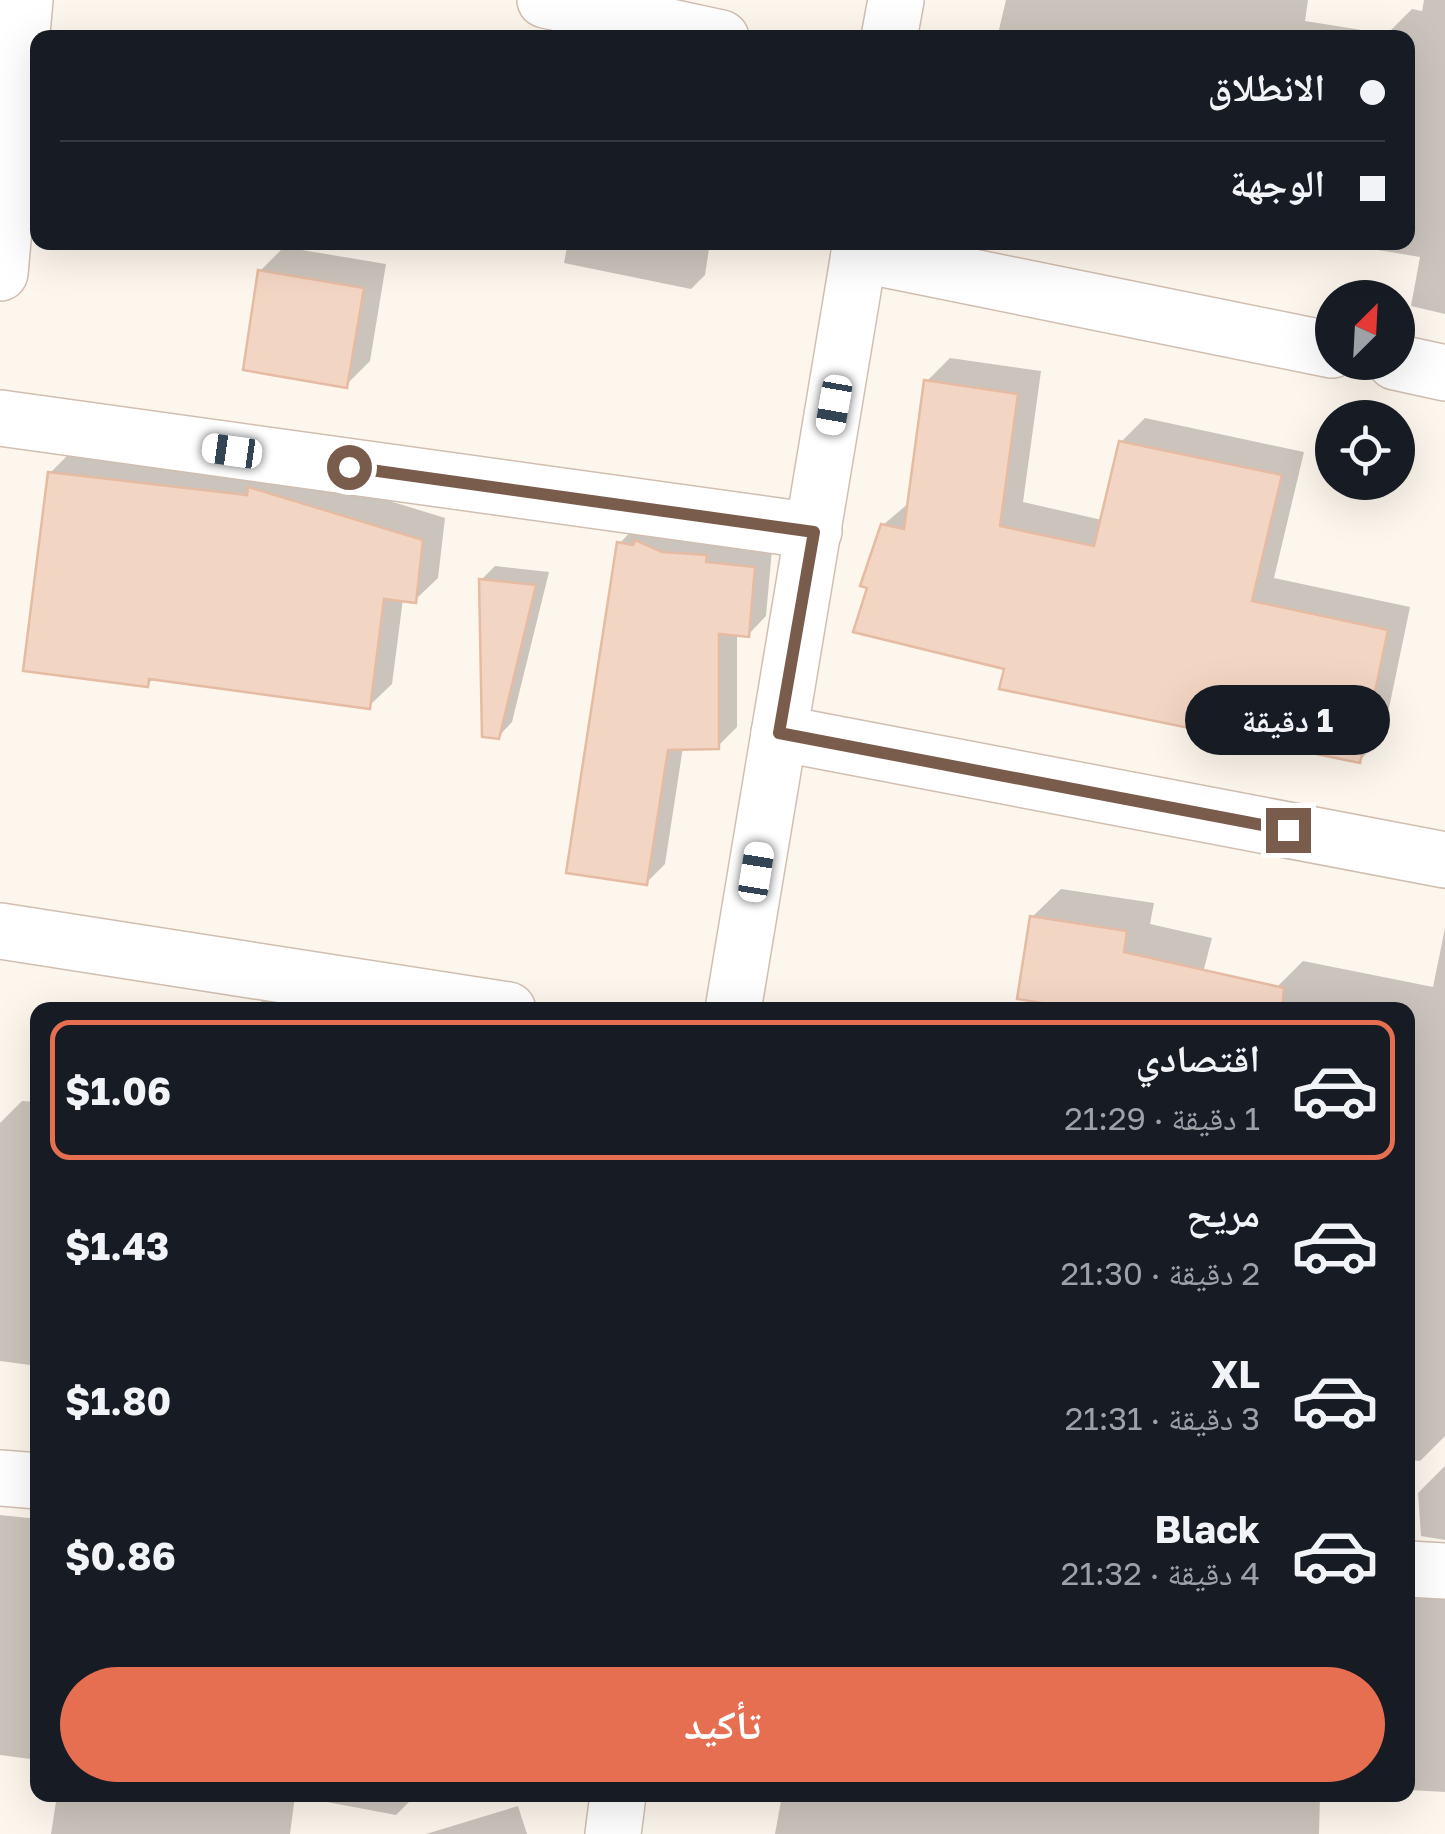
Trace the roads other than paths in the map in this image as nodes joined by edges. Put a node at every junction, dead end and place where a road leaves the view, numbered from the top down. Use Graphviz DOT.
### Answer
graph roads {
  1 [pos="25,0"];
  2 [pos="544,0"];
  3 [pos="896,0"];
  4 [pos="684,30"];
  5 [pos="890,30"];
  6 [pos="860,250"];
  7 [pos="869,250"];
  8 [pos="0,274"];
  9 [pos="1315,346"];
  10 [pos="1415,366"];
  11 [pos="1445,373"];
  12 [pos="0,418"];
  13 [pos="814,532"];
  14 [pos="779,733"];
  15 [pos="1445,860"];
  16 [pos="0,931"];
  17 [pos="457,1002"];
  18 [pos="734,1002"];
  19 [pos="0,1478"];
  20 [pos="30,1480"];
  21 [pos="1415,1569"];
  22 [pos="1445,1570"];
  23 [pos="617,1802"];
  24 [pos="613,1834"];
  1 -- 8 [label="street"];
  2 -- 4 [label="street"];
  3 -- 5 [label="street"];
  6 -- 13 [label="street"];
  7 -- 9 [label="street"];
  10 -- 11 [label="street"];
  12 -- 13 [label="street"];
  13 -- 14 [label="street"];
  14 -- 15 [label="street"];
  14 -- 18 [label="street"];
  16 -- 17 [label="street"];
  19 -- 20 [label="street"];
  21 -- 22 [label="street"];
  23 -- 24 [label="street"];
}
